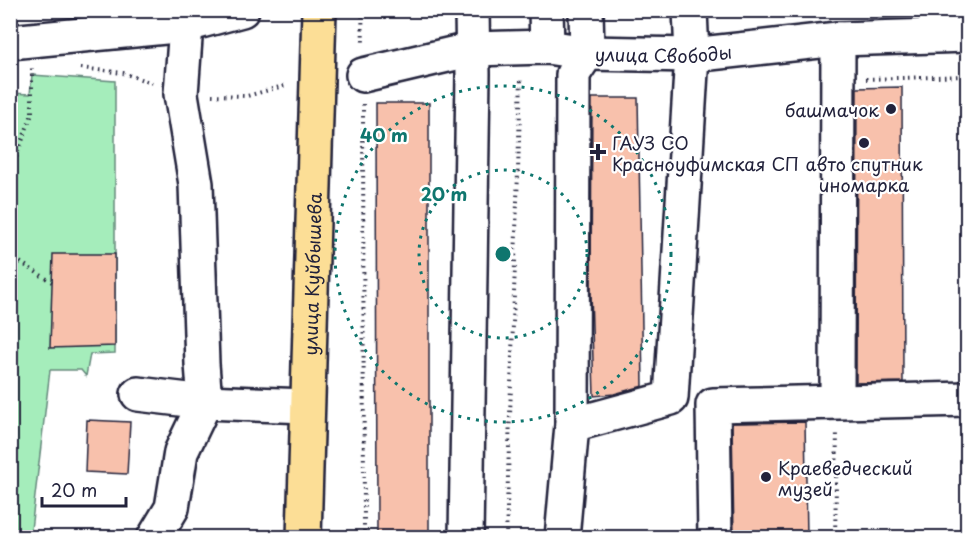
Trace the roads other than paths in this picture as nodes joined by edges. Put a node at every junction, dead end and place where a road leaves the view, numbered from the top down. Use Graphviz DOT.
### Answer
graph roads {
  1 [pos="242,10"];
  2 [pos="319,10"];
  3 [pos="472,10"];
  4 [pos="546,10"];
  5 [pos="586,10"];
  6 [pos="690,10"];
  7 [pos="186,25"];
  8 [pos="968,35"];
  9 [pos="838,39"];
  10 [pos="10,42"];
  11 [pos="547,47"];
  12 [pos="473,49"];
  13 [pos="587,53"];
  14 [pos="692,55"];
  15 [pos="363,75"];
  16 [pos="138,394"];
  17 [pos="968,399"];
  18 [pos="837,401"];
  19 [pos="205,402"];
  20 [pos="307,406"];
  21 [pos="572,425"];
  22 [pos="154,537"];
  23 [pos="304,537"];
  24 [pos="466,537"];
  25 [pos="562,537"];
  26 [pos="716,537"];
  1 -- 7 [label="street"];
  2 -- 20 [label="main road, улица Куйбышева"];
  3 -- 12 [label="street"];
  4 -- 11 [label="street"];
  5 -- 13 [label="street"];
  6 -- 14 [label="street"];
  7 -- 10 [label="street"];
  7 -- 19 [label="street"];
  8 -- 9 [label="street, улица Свободы"];
  9 -- 14 [label="street, улица Свободы"];
  9 -- 18 [label="street"];
  11 -- 12 [label="street, улица Свободы"];
  11 -- 13 [label="street, улица Свободы"];
  12 -- 15 [label="street, улица Свободы"];
  12 -- 24 [label="street"];
  13 -- 14 [label="street, улица Свободы"];
  13 -- 21 [label="street"];
  14 -- 21 [label="street"];
  16 -- 19 [label="street"];
  17 -- 18 [label="street"];
  18 -- 26 [label="street"];
  19 -- 20 [label="street"];
  19 -- 22 [label="street"];
  20 -- 23 [label="main road, улица Куйбышева"];
  21 -- 25 [label="street"];
}
